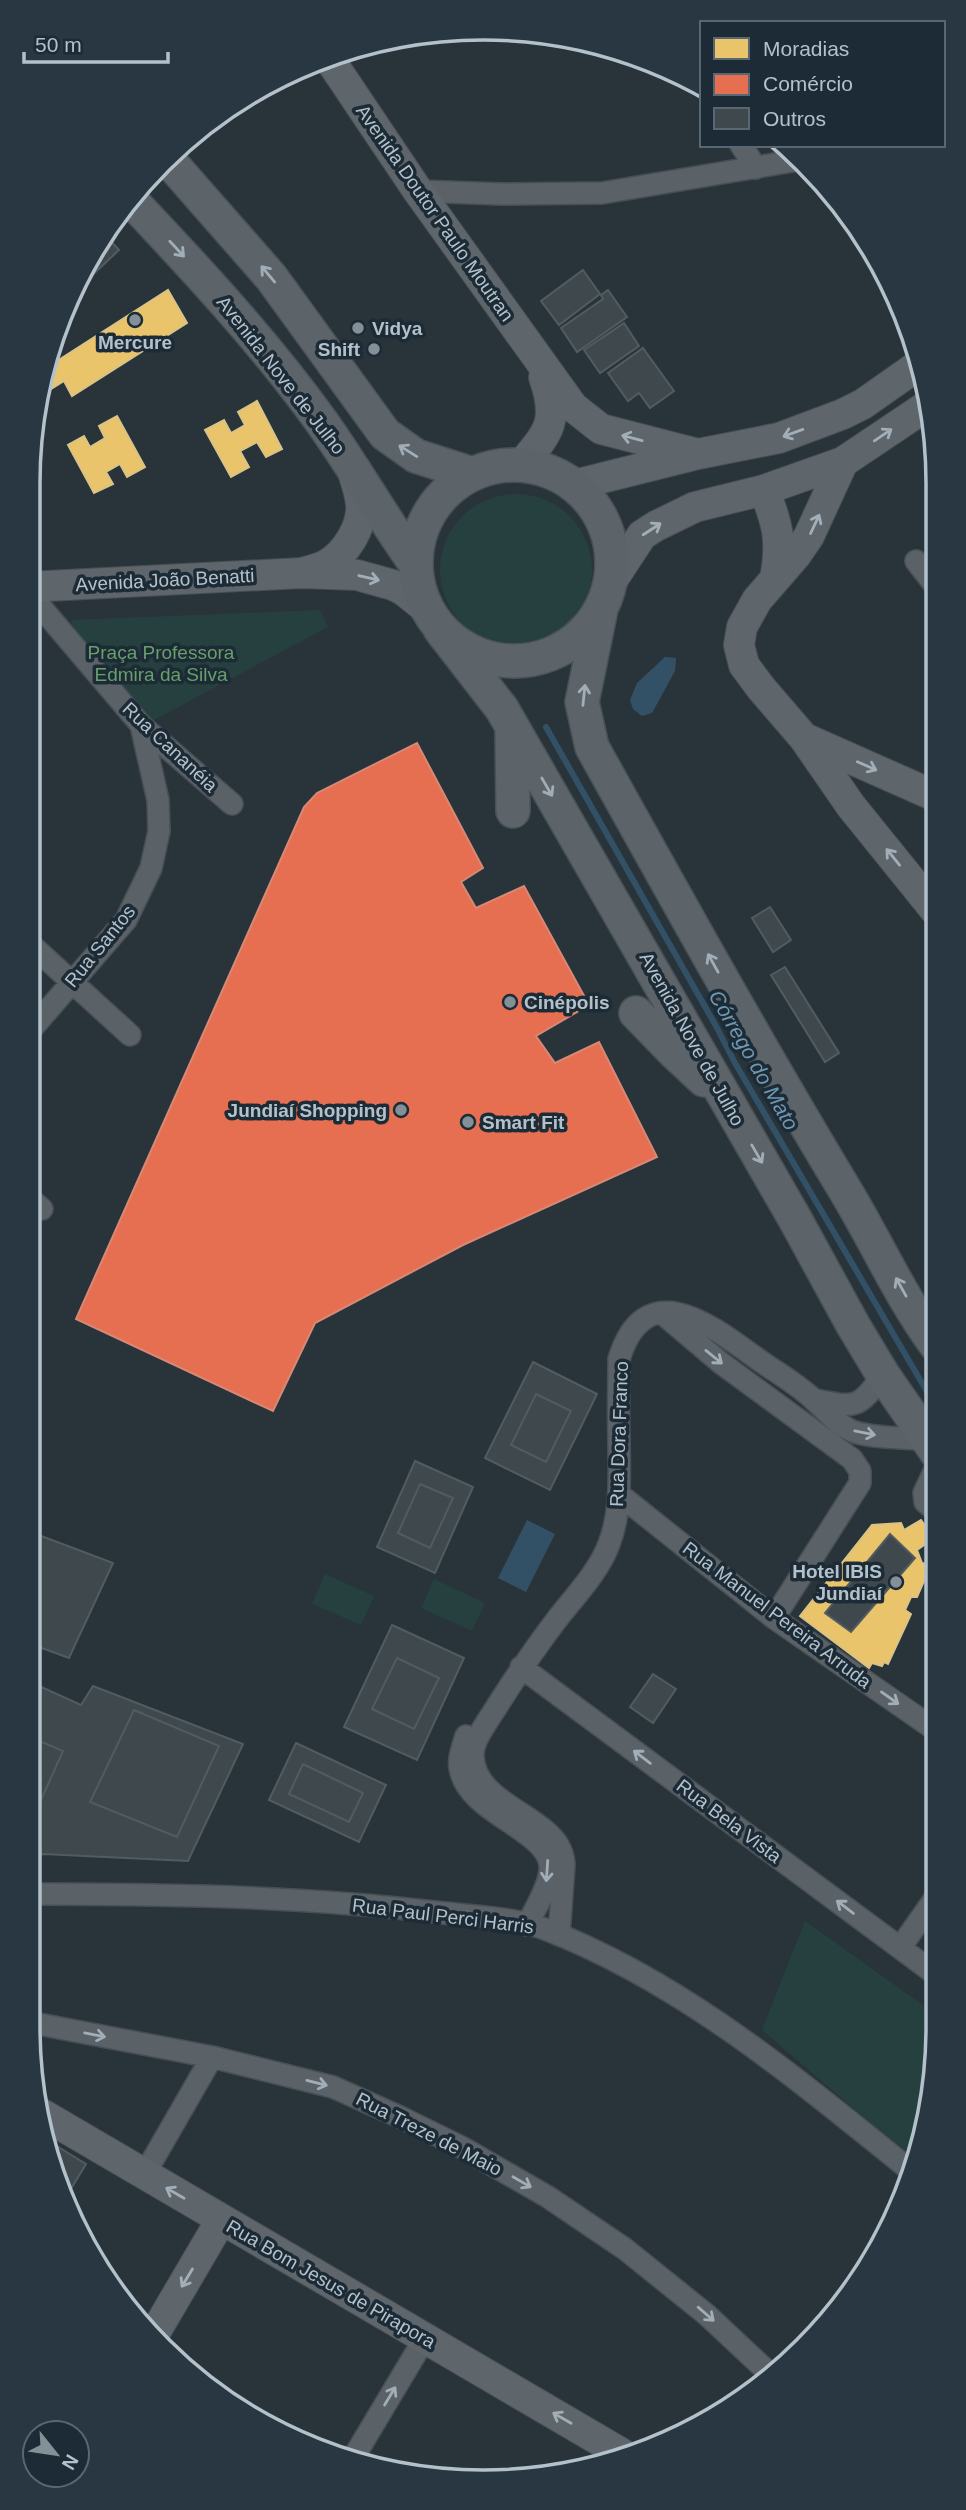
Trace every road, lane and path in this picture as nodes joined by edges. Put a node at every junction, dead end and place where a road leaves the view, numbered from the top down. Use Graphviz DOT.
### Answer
graph roads {
  1 [pos="334,66"];
  2 [pos="742,147"];
  3 [pos="788,162"];
  4 [pos="174,166"];
  5 [pos="756,168"];
  6 [pos="418,191"];
  7 [pos="137,207"];
  8 [pos="539,363"];
  9 [pos="911,370"];
  10 [pos="919,411"];
  11 [pos="698,454"];
  12 [pos="843,462"];
  13 [pos="522,465"];
  14 [pos="353,471"];
  15 [pos="472,474"];
  16 [pos="574,485"];
  17 [pos="764,490"];
  18 [pos="916,561"];
  19 [pos="415,563"];
  20 [pos="302,573"];
  21 [pos="926,574"];
  22 [pos="775,579"];
  23 [pos="40,589"];
  24 [pos="606,595"];
  25 [pos="40,604"];
  26 [pos="433,619"];
  27 [pos="141,725"];
  28 [pos="512,726"];
  29 [pos="804,738"];
  30 [pos="926,792"];
  31 [pos="232,804"];
  32 [pos="513,811"];
  33 [pos="926,899"];
  34 [pos="40,953"];
  35 [pos="72,981"];
  36 [pos="636,1013"];
  37 [pos="40,1019"];
  38 [pos="130,1035"];
  39 [pos="725,1099"];
  40 [pos="662,1313"];
  41 [pos="926,1331"];
  42 [pos="883,1375"];
  43 [pos="815,1400"];
  44 [pos="926,1442"];
  45 [pos="926,1451"];
  46 [pos="926,1484"];
  47 [pos="620,1496"];
  48 [pos="926,1503"];
  49 [pos="774,1618"];
  50 [pos="521,1667"];
  51 [pos="926,1723"];
  52 [pos="40,1895"];
  53 [pos="926,1911"];
  54 [pos="527,1925"];
  55 [pos="559,1935"];
  56 [pos="900,1948"];
  57 [pos="926,1967"];
  58 [pos="40,2024"];
  59 [pos="212,2057"];
  60 [pos="50,2119"];
  61 [pos="903,2165"];
  62 [pos="144,2175"];
  63 [pos="221,2220"];
  64 [pos="158,2327"];
  65 [pos="425,2338"];
  66 [pos="764,2369"];
  67 [pos="615,2449"];
  68 [pos="357,2451"];
  1 -- 6 [label="street, Avenida Doutor Paulo Moutran"];
  2 -- 5 [label="street"];
  3 -- 5 [label="street"];
  15 -- 4 [label="main road, one-way"];
  5 -- 6 [label="street"];
  6 -- 8 [label="street, Avenida Doutor Paulo Moutran"];
  7 -- 14 [label="main road, Avenida Nove de Julho, one-way"];
  11 -- 8 [label="street, one-way"];
  8 -- 13 [label="street"];
  9 -- 11 [label="street, one-way"];
  12 -- 10 [label="street, one-way"];
  11 -- 16 [label="street"];
  12 -- 17 [label="street"];
  22 -- 12 [label="street, one-way"];
  13 -- 15 [label="main road"];
  13 -- 16 [label="main road"];
  14 -- 19 [label="main road, Avenida Nove de Julho"];
  14 -- 20 [label="street, Avenida João Benatti"];
  15 -- 19 [label="main road"];
  16 -- 24 [label="main road"];
  17 -- 22 [label="street"];
  24 -- 17 [label="street, one-way"];
  18 -- 21 [label="street"];
  19 -- 26 [label="main road"];
  20 -- 23 [label="street, Avenida João Benatti"];
  20 -- 26 [label="street, Avenida João Benatti, one-way"];
  22 -- 29 [label="street"];
  24 -- 26 [label="main road"];
  41 -- 24 [label="main road, one-way"];
  25 -- 27 [label="street, Rua Cananéia"];
  26 -- 28 [label="main road, Avenida Nove de Julho"];
  27 -- 31 [label="street, Rua Cananéia"];
  27 -- 35 [label="street, Rua Santos"];
  28 -- 32 [label="main road"];
  28 -- 39 [label="main road, Avenida Nove de Julho, one-way"];
  29 -- 30 [label="street, one-way"];
  33 -- 29 [label="street, one-way"];
  34 -- 35 [label="street"];
  35 -- 37 [label="street, Rua Santos"];
  35 -- 38 [label="street"];
  36 -- 39 [label="main road"];
  39 -- 42 [label="main road, Avenida Nove de Julho, one-way"];
  40 -- 43 [label="street"];
  40 -- 47 [label="street, Rua Dora Franco"];
  40 -- 49 [label="street, one-way"];
  42 -- 43 [label="street"];
  42 -- 44 [label="main road, Avenida Nove de Julho"];
  43 -- 45 [label="street, one-way"];
  46 -- 48 [label="street"];
  47 -- 49 [label="street, Rua Manuel Pereira Arruda"];
  47 -- 50 [label="street, Rua Dora Franco"];
  49 -- 51 [label="street, Rua Manuel Pereira Arruda, one-way"];
  50 -- 54 [label="street, Rua Dora Franco, one-way"];
  50 -- 55 [label="street, Rua Dora Franco"];
  56 -- 50 [label="street, Rua Bela Vista, one-way"];
  52 -- 54 [label="street, Rua Paul Perci Harris"];
  53 -- 56 [label="street"];
  54 -- 55 [label="street, Rua Paul Perci Harris"];
  55 -- 61 [label="street, Rua Paul Perci Harris"];
  56 -- 57 [label="street, Rua Bela Vista"];
  58 -- 59 [label="street, Rua Treze de Maio, one-way"];
  59 -- 62 [label="street"];
  59 -- 66 [label="street, Rua Treze de Maio, one-way"];
  60 -- 62 [label="street, Rua Bom Jesus de Pirapora"];
  63 -- 62 [label="street, Rua Bom Jesus de Pirapora, one-way"];
  63 -- 64 [label="street, one-way"];
  63 -- 65 [label="street, Rua Bom Jesus de Pirapora"];
  67 -- 65 [label="street, Rua Bom Jesus de Pirapora, one-way"];
  68 -- 65 [label="street, one-way"];
}
